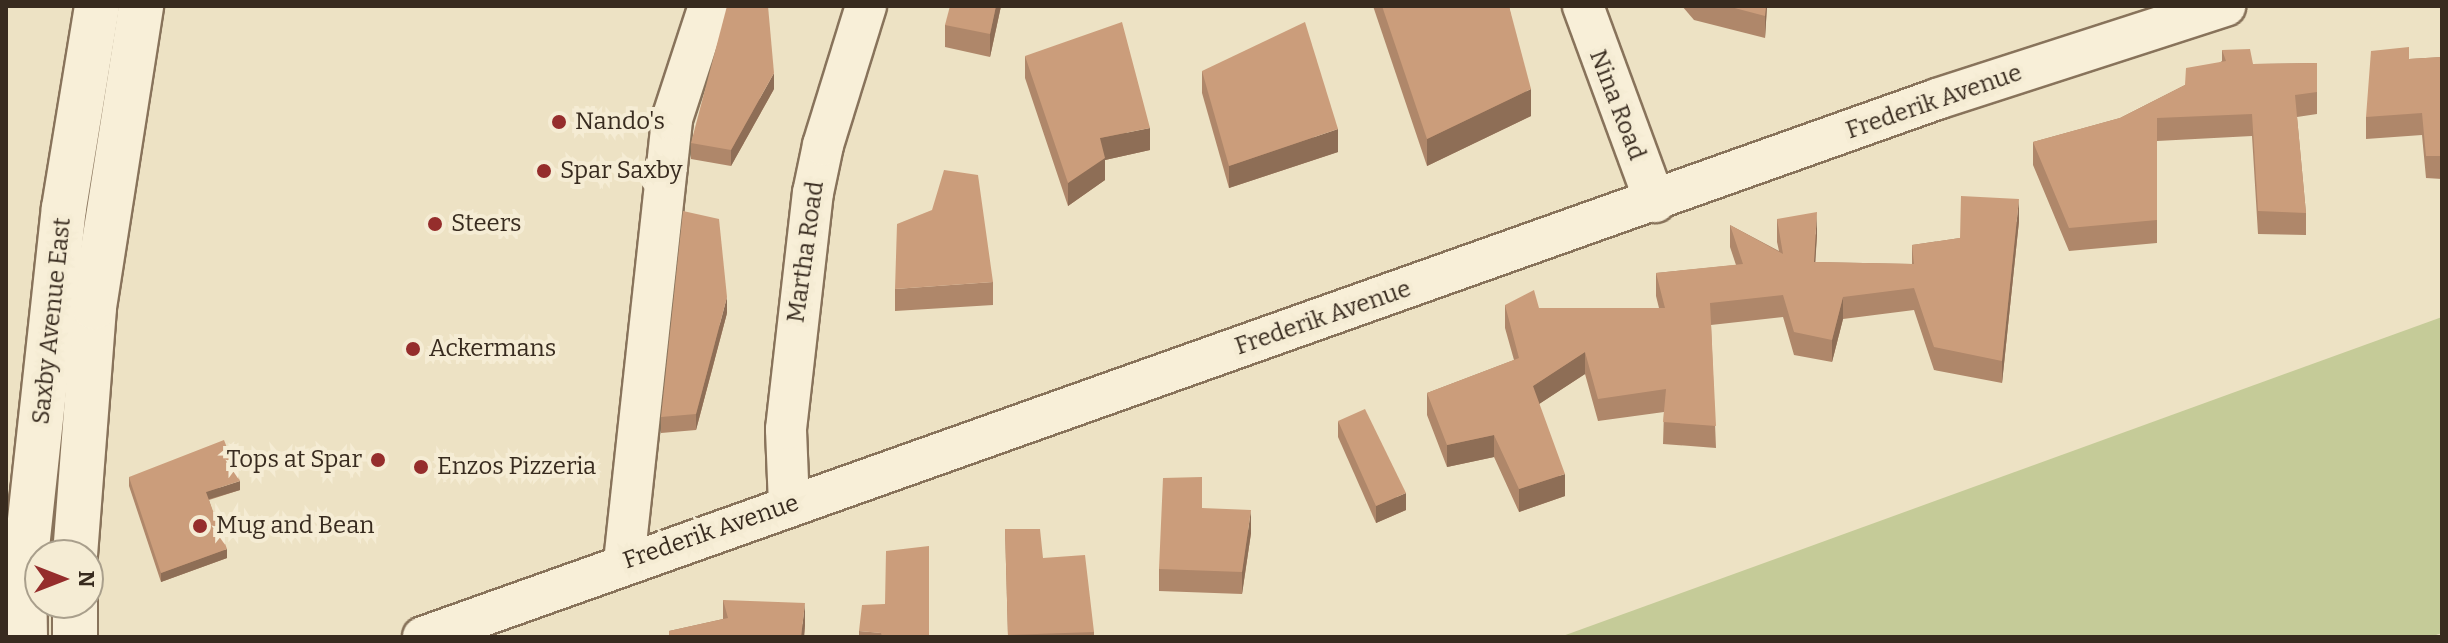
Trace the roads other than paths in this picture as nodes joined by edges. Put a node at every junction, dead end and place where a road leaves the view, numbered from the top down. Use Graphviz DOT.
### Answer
graph roads {
  1 [pos="97,6"];
  2 [pos="141,6"];
  3 [pos="709,6"];
  4 [pos="866,6"];
  5 [pos="1583,6"];
  6 [pos="2225,6"];
  7 [pos="1655,202"];
  8 [pos="789,505"];
  9 [pos="76,539"];
  10 [pos="624,562"];
  11 [pos="25,637"];
  12 [pos="423,637"];
  1 -- 11 [label="street, Saxby Avenue East"];
  2 -- 9 [label="street, Saxby Avenue East"];
  3 -- 10 [label="street"];
  4 -- 8 [label="street, Martha Road"];
  5 -- 7 [label="street, Nina Road"];
  6 -- 7 [label="street, Frederik Avenue"];
  7 -- 8 [label="street, Frederik Avenue"];
  8 -- 10 [label="street, Frederik Avenue"];
  10 -- 12 [label="street, Frederik Avenue"];
}
